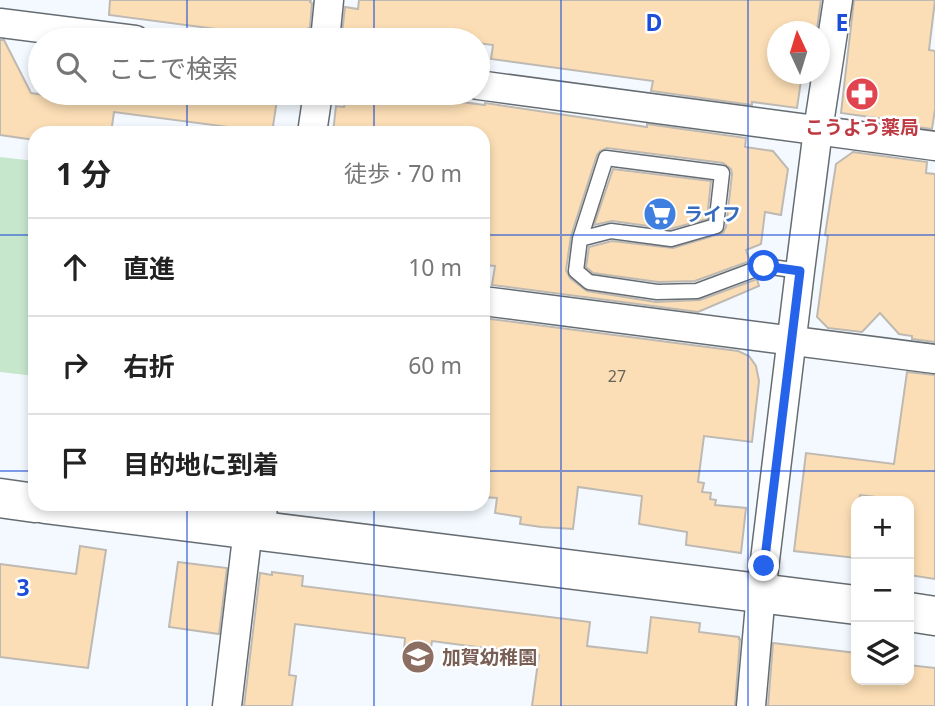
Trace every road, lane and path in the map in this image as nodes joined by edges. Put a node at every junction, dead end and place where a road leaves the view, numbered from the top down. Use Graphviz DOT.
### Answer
graph roads {
  1 [pos="330,0"];
  2 [pos="838,0"];
  3 [pos="0,23"];
  4 [pos="40,28"];
  5 [pos="326,28"];
  6 [pos="490,86"];
  7 [pos="316,105"];
  8 [pos="820,121"];
  9 [pos="313,126"];
  10 [pos="935,146"];
  11 [pos="580,239"];
  12 [pos="800,271"];
  13 [pos="490,301"];
  14 [pos="792,340"];
  15 [pos="935,359"];
  16 [pos="0,498"];
  17 [pos="28,502"];
  18 [pos="133,511"];
  19 [pos="257,521"];
  20 [pos="761,593"];
  21 [pos="851,604"];
  22 [pos="914,613"];
  23 [pos="935,616"];
  24 [pos="228,706"];
  25 [pos="751,706"];
  1 -- 5 [label="street"];
  2 -- 8 [label="street"];
  3 -- 4 [label="street"];
  6 -- 8 [label="street"];
  7 -- 9 [label="street"];
  8 -- 10 [label="street"];
  8 -- 12 [label="street"];
  11 -- 11 [label="lane"];
  11 -- 12 [label="lane"];
  12 -- 14 [label="street"];
  13 -- 14 [label="street"];
  14 -- 15 [label="street"];
  14 -- 20 [label="street"];
  16 -- 17 [label="street"];
  18 -- 19 [label="street"];
  19 -- 20 [label="street"];
  19 -- 24 [label="street"];
  20 -- 21 [label="street"];
  20 -- 25 [label="street"];
  22 -- 23 [label="street"];
}
